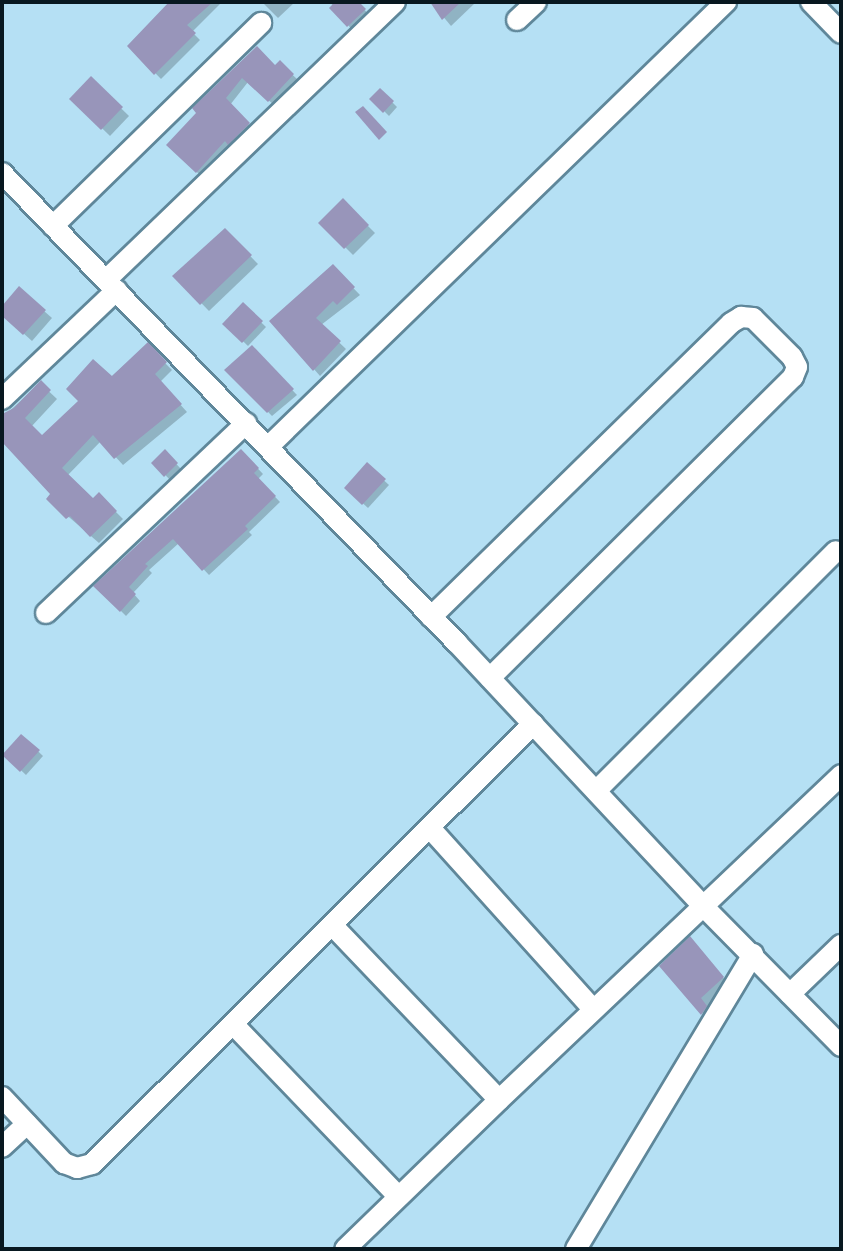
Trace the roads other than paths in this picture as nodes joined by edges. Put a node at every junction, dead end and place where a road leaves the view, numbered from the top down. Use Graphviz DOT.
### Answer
graph roads {
  1 [pos="536,2"];
  2 [pos="726,2"];
  3 [pos="390,4"];
  4 [pos="823,6"];
  5 [pos="517,20"];
  6 [pos="261,23"];
  7 [pos="841,33"];
  8 [pos="2,173"];
  9 [pos="53,226"];
  10 [pos="112,285"];
  11 [pos="2,399"];
  12 [pos="246,423"];
  13 [pos="268,447"];
  14 [pos="836,551"];
  15 [pos="46,613"];
  16 [pos="431,617"];
  17 [pos="490,678"];
  18 [pos="533,724"];
  19 [pos="841,775"];
  20 [pos="596,791"];
  21 [pos="430,828"];
  22 [pos="703,906"];
  23 [pos="333,926"];
  24 [pos="841,945"];
  25 [pos="753,954"];
  26 [pos="790,994"];
  27 [pos="592,1008"];
  28 [pos="233,1024"];
  29 [pos="841,1046"];
  30 [pos="2,1097"];
  31 [pos="499,1100"];
  32 [pos="27,1124"];
  33 [pos="2,1147"];
  34 [pos="398,1196"];
  35 [pos="345,1249"];
  36 [pos="576,1249"];
  1 -- 5 [label="street"];
  2 -- 13 [label="street"];
  3 -- 10 [label="street"];
  4 -- 7 [label="street"];
  6 -- 9 [label="street"];
  8 -- 9 [label="street"];
  9 -- 10 [label="street"];
  10 -- 11 [label="street"];
  10 -- 12 [label="street"];
  12 -- 13 [label="street"];
  12 -- 15 [label="street"];
  13 -- 16 [label="street"];
  14 -- 20 [label="street"];
  16 -- 17 [label="street"];
  16 -- 17 [label="street"];
  17 -- 18 [label="street"];
  18 -- 20 [label="street"];
  18 -- 21 [label="street"];
  19 -- 22 [label="street"];
  20 -- 22 [label="street"];
  21 -- 23 [label="street"];
  21 -- 27 [label="street"];
  22 -- 25 [label="street"];
  22 -- 27 [label="street"];
  23 -- 28 [label="street"];
  23 -- 31 [label="street"];
  24 -- 26 [label="street"];
  25 -- 26 [label="street"];
  25 -- 36 [label="street"];
  26 -- 29 [label="street"];
  27 -- 31 [label="street"];
  28 -- 32 [label="street"];
  28 -- 34 [label="street"];
  30 -- 32 [label="street"];
  31 -- 34 [label="street"];
  32 -- 33 [label="street"];
  34 -- 35 [label="street"];
}
